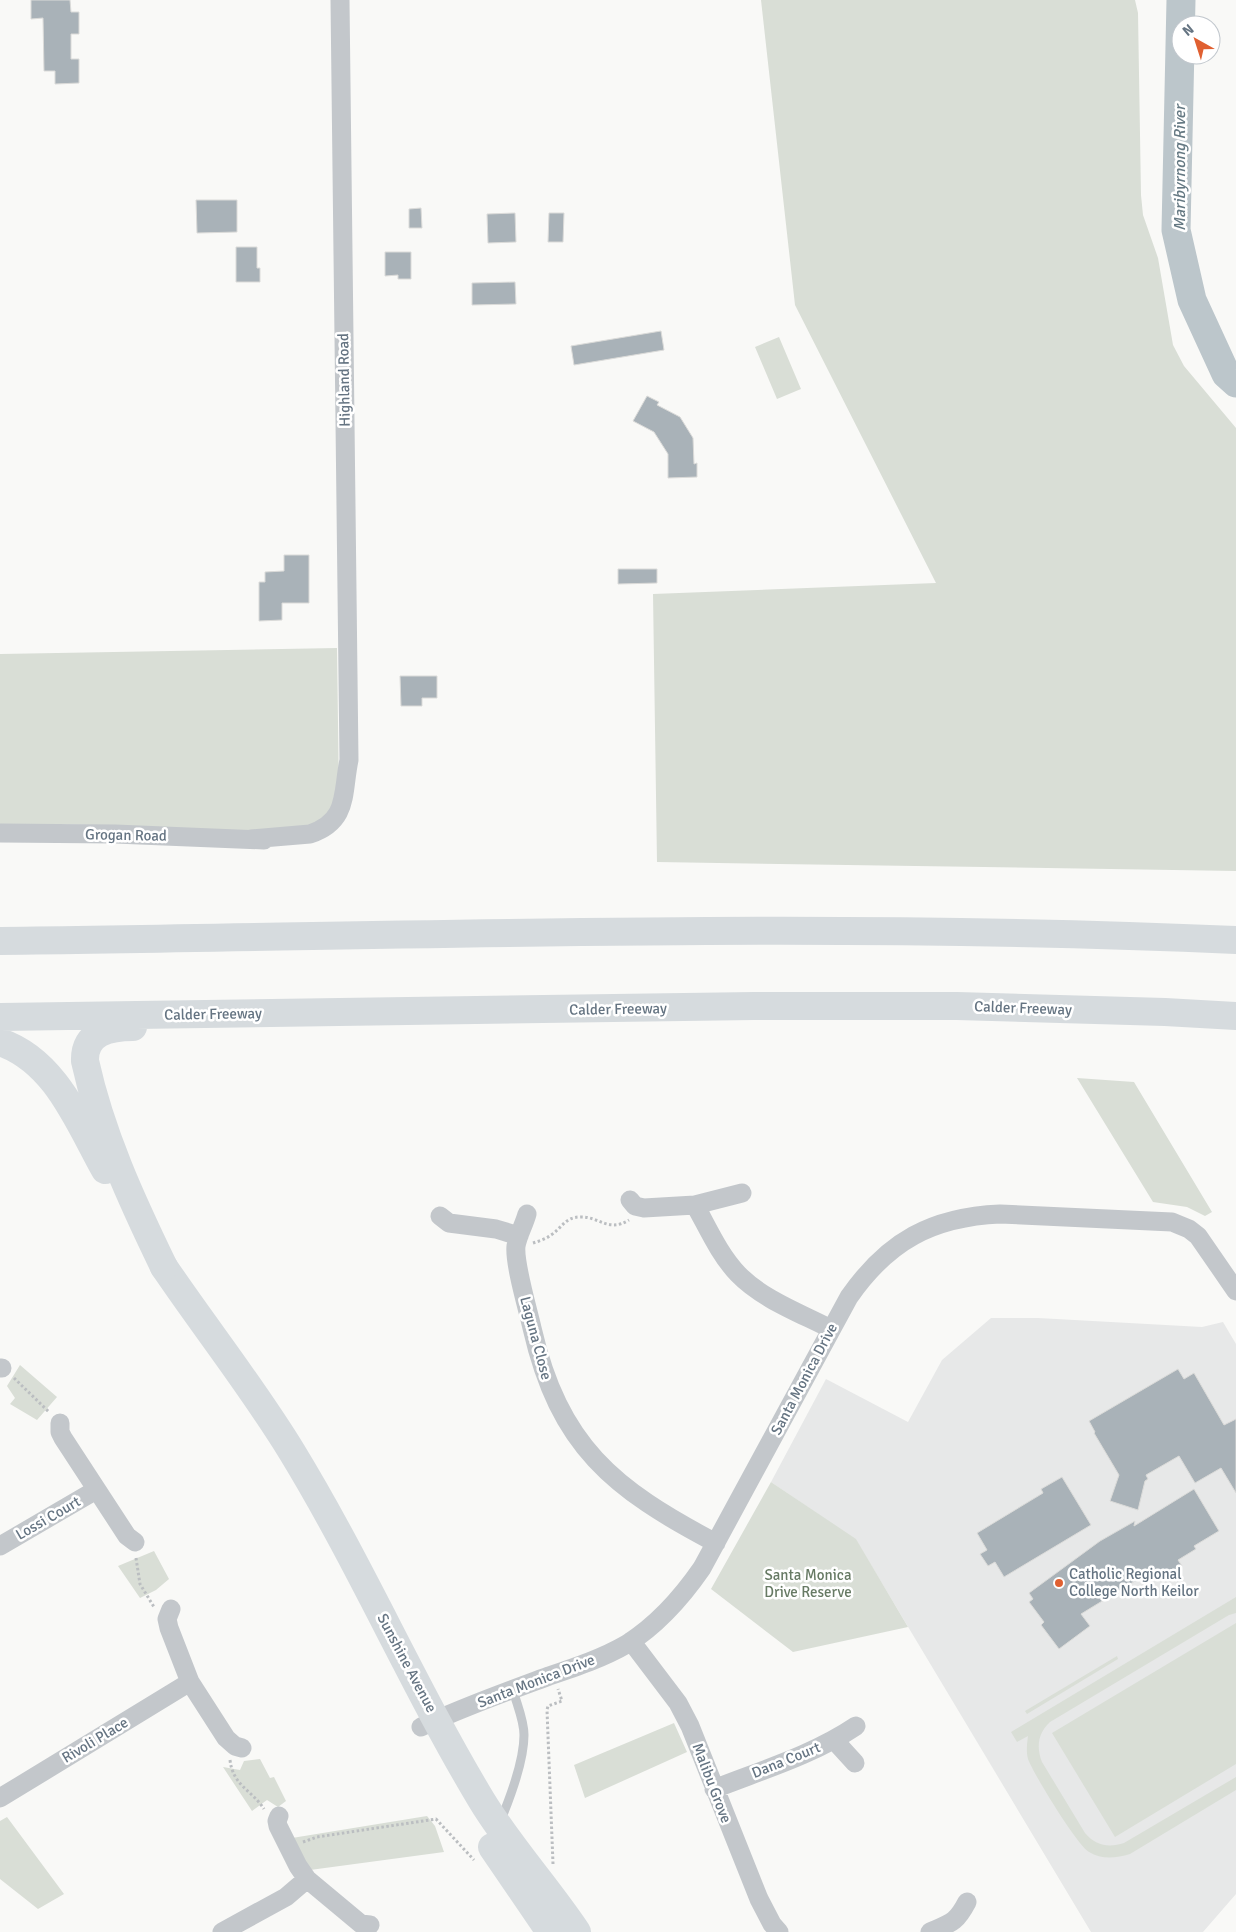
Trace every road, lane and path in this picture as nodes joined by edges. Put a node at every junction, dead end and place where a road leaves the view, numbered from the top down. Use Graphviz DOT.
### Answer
graph roads {
  1 [pos="340,0"];
  2 [pos="334,826"];
  3 [pos="0,834"];
  4 [pos="1236,940"];
  5 [pos="0,941"];
  6 [pos="523,1010"];
  7 [pos="1236,1016"];
  8 [pos="0,1017"];
  9 [pos="0,1042"];
  10 [pos="742,1193"];
  11 [pos="633,1203"];
  12 [pos="694,1205"];
  13 [pos="527,1214"];
  14 [pos="440,1216"];
  15 [pos="519,1236"];
  16 [pos="164,1267"];
  17 [pos="1236,1291"];
  18 [pos="830,1329"];
  19 [pos="1,1368"];
  20 [pos="60,1422"];
  21 [pos="96,1490"];
  22 [pos="135,1542"];
  23 [pos="716,1542"];
  24 [pos="0,1546"];
  25 [pos="169,1614"];
  26 [pos="631,1641"];
  27 [pos="552,1675"];
  28 [pos="190,1682"];
  29 [pos="513,1690"];
  30 [pos="429,1723"];
  31 [pos="856,1726"];
  32 [pos="834,1740"];
  33 [pos="238,1747"];
  34 [pos="855,1764"];
  35 [pos="714,1789"];
  36 [pos="0,1798"];
  37 [pos="278,1820"];
  38 [pos="499,1826"];
  39 [pos="289,1848"];
  40 [pos="476,1863"];
  41 [pos="554,1872"];
  42 [pos="307,1879"];
  43 [pos="967,1902"];
  44 [pos="370,1924"];
  45 [pos="961,1926"];
  46 [pos="222,1932"];
  47 [pos="550,1932"];
  48 [pos="577,1932"];
  49 [pos="779,1932"];
  50 [pos="930,1932"];
  1 -- 2 [label="street, Highland Road"];
  2 -- 3 [label="street, Grogan Road"];
  4 -- 5 [label="main road"];
  6 -- 7 [label="main road, Calder Freeway"];
  6 -- 8 [label="main road, Calder Freeway"];
  6 -- 16 [label="main road"];
  9 -- 16 [label="main road"];
  10 -- 12 [label="street"];
  11 -- 12 [label="street"];
  11 -- 15 [label="path"];
  12 -- 18 [label="street"];
  13 -- 15 [label="street, Laguna Close"];
  14 -- 15 [label="street"];
  15 -- 23 [label="street, Laguna Close"];
  16 -- 30 [label="main road, Sunshine Avenue"];
  17 -- 18 [label="street, Santa Monica Drive"];
  18 -- 23 [label="street, Santa Monica Drive"];
  19 -- 20 [label="path"];
  20 -- 21 [label="street, Lossi Court"];
  21 -- 22 [label="street, Lossi Court"];
  21 -- 24 [label="street, Lossi Court"];
  22 -- 25 [label="path"];
  23 -- 26 [label="street, Santa Monica Drive"];
  25 -- 28 [label="street"];
  26 -- 27 [label="street, Santa Monica Drive"];
  26 -- 35 [label="street, Malibu Grove"];
  27 -- 29 [label="street, Santa Monica Drive"];
  27 -- 41 [label="path"];
  28 -- 33 [label="street"];
  28 -- 36 [label="street, Rivoli Place"];
  29 -- 30 [label="street, Santa Monica Drive"];
  29 -- 38 [label="lane"];
  30 -- 38 [label="main road, Sunshine Avenue"];
  30 -- 47 [label="main road, Sunshine Avenue"];
  31 -- 32 [label="street, Dana Court"];
  32 -- 34 [label="street"];
  32 -- 35 [label="street, Dana Court"];
  33 -- 37 [label="path"];
  35 -- 49 [label="street, Malibu Grove"];
  37 -- 39 [label="street"];
  38 -- 48 [label="main road, Sunshine Avenue"];
  39 -- 40 [label="path"];
  39 -- 42 [label="street"];
  42 -- 44 [label="street"];
  42 -- 46 [label="street"];
  43 -- 45 [label="street"];
  45 -- 50 [label="street"];
}
